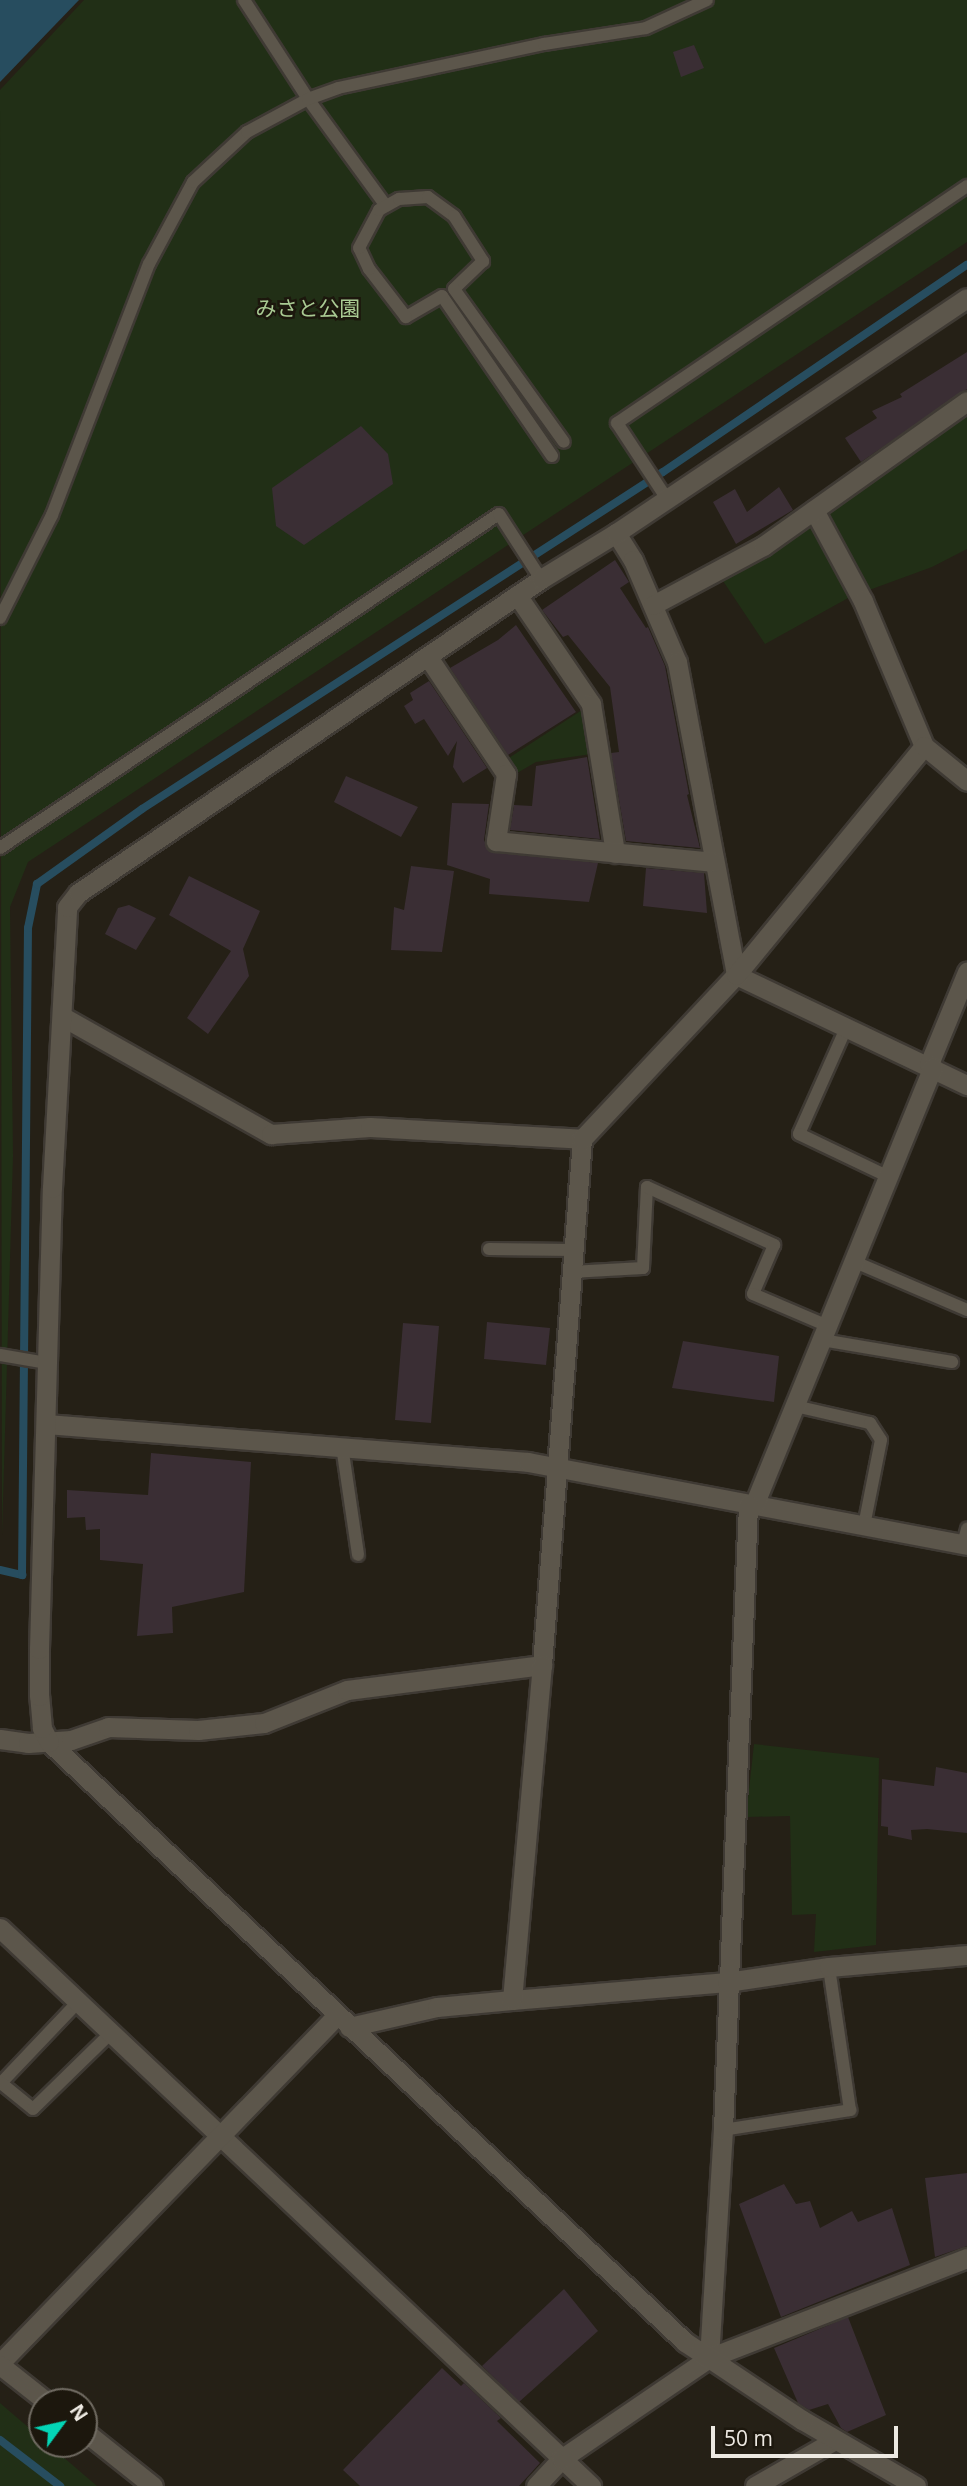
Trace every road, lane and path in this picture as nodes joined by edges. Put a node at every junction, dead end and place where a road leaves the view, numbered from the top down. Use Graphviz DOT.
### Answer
graph roads {
  1 [pos="244,0"];
  2 [pos="707,0"];
  3 [pos="308,99"];
  4 [pos="967,186"];
  5 [pos="386,206"];
  6 [pos="967,298"];
  7 [pos="967,401"];
  8 [pos="565,442"];
  9 [pos="552,456"];
  10 [pos="667,499"];
  11 [pos="814,510"];
  12 [pos="616,533"];
  13 [pos="541,579"];
  14 [pos="517,596"];
  15 [pos="653,605"];
  16 [pos="0,618"];
  17 [pos="428,657"];
  18 [pos="924,746"];
  19 [pos="967,781"];
  20 [pos="0,848"];
  21 [pos="615,853"];
  22 [pos="713,862"];
  23 [pos="967,972"];
  24 [pos="736,975"];
  25 [pos="63,1017"];
  26 [pos="847,1026"];
  27 [pos="931,1065"];
  28 [pos="967,1085"];
  29 [pos="582,1139"];
  30 [pos="889,1177"];
  31 [pos="489,1249"];
  32 [pos="573,1250"];
  33 [pos="855,1262"];
  34 [pos="571,1272"];
  35 [pos="967,1310"];
  36 [pos="825,1333"];
  37 [pos="0,1355"];
  38 [pos="952,1362"];
  39 [pos="47,1363"];
  40 [pos="795,1406"];
  41 [pos="46,1423"];
  42 [pos="342,1446"];
  43 [pos="555,1466"];
  44 [pos="751,1505"];
  45 [pos="864,1526"];
  46 [pos="966,1539"];
  47 [pos="358,1555"];
  48 [pos="542,1665"];
  49 [pos="0,1739"];
  50 [pos="49,1742"];
  51 [pos="0,1928"];
  52 [pos="967,1955"];
  53 [pos="829,1967"];
  54 [pos="727,1982"];
  55 [pos="512,2000"];
  56 [pos="78,2002"];
  57 [pos="343,2021"];
  58 [pos="111,2033"];
  59 [pos="723,2130"];
  60 [pos="219,2136"];
  61 [pos="967,2258"];
  62 [pos="709,2358"];
  63 [pos="0,2364"];
  64 [pos="30,2388"];
  65 [pos="835,2440"];
  66 [pos="98,2442"];
  67 [pos="561,2459"];
  68 [pos="153,2486"];
  69 [pos="536,2486"];
  70 [pos="591,2486"];
  71 [pos="755,2486"];
  72 [pos="916,2486"];
  1 -- 3 [label="lane"];
  2 -- 3 [label="lane"];
  3 -- 5 [label="lane"];
  3 -- 16 [label="lane"];
  4 -- 10 [label="lane"];
  5 -- 8 [label="lane"];
  5 -- 9 [label="lane"];
  6 -- 10 [label="street"];
  7 -- 11 [label="street"];
  10 -- 12 [label="street"];
  11 -- 15 [label="street"];
  11 -- 18 [label="street"];
  12 -- 13 [label="street"];
  12 -- 15 [label="street"];
  13 -- 14 [label="street"];
  13 -- 20 [label="lane"];
  14 -- 17 [label="street"];
  14 -- 21 [label="street"];
  15 -- 22 [label="street"];
  17 -- 21 [label="street"];
  17 -- 25 [label="street"];
  18 -- 19 [label="street"];
  18 -- 24 [label="street"];
  21 -- 22 [label="street"];
  22 -- 24 [label="street"];
  23 -- 27 [label="street"];
  24 -- 26 [label="street"];
  24 -- 29 [label="street"];
  25 -- 29 [label="street"];
  25 -- 39 [label="street"];
  26 -- 27 [label="street"];
  26 -- 30 [label="lane"];
  27 -- 28 [label="street"];
  27 -- 30 [label="street"];
  29 -- 32 [label="street"];
  30 -- 33 [label="street"];
  31 -- 32 [label="lane"];
  32 -- 34 [label="street"];
  33 -- 35 [label="lane"];
  33 -- 36 [label="street"];
  34 -- 36 [label="lane"];
  34 -- 43 [label="street"];
  36 -- 38 [label="lane"];
  36 -- 40 [label="street"];
  37 -- 39 [label="lane"];
  39 -- 41 [label="street"];
  40 -- 44 [label="street"];
  40 -- 45 [label="lane"];
  41 -- 42 [label="street"];
  41 -- 50 [label="street"];
  42 -- 43 [label="street"];
  42 -- 47 [label="lane"];
  43 -- 44 [label="street"];
  43 -- 48 [label="street"];
  44 -- 45 [label="street"];
  44 -- 54 [label="street"];
  45 -- 46 [label="street"];
  48 -- 50 [label="street"];
  48 -- 55 [label="street"];
  49 -- 50 [label="street"];
  50 -- 57 [label="street"];
  51 -- 56 [label="street"];
  52 -- 53 [label="street"];
  53 -- 54 [label="street"];
  53 -- 59 [label="lane"];
  54 -- 55 [label="street"];
  54 -- 59 [label="street"];
  55 -- 57 [label="street"];
  56 -- 58 [label="street"];
  56 -- 58 [label="lane"];
  57 -- 60 [label="street"];
  57 -- 62 [label="street"];
  58 -- 60 [label="street"];
  59 -- 62 [label="street"];
  60 -- 63 [label="street"];
  60 -- 67 [label="street"];
  61 -- 62 [label="street"];
  62 -- 65 [label="street"];
  62 -- 67 [label="street"];
  63 -- 64 [label="street"];
  65 -- 71 [label="street"];
  65 -- 72 [label="street"];
  66 -- 68 [label="street"];
  67 -- 69 [label="street"];
  67 -- 70 [label="street"];
}
